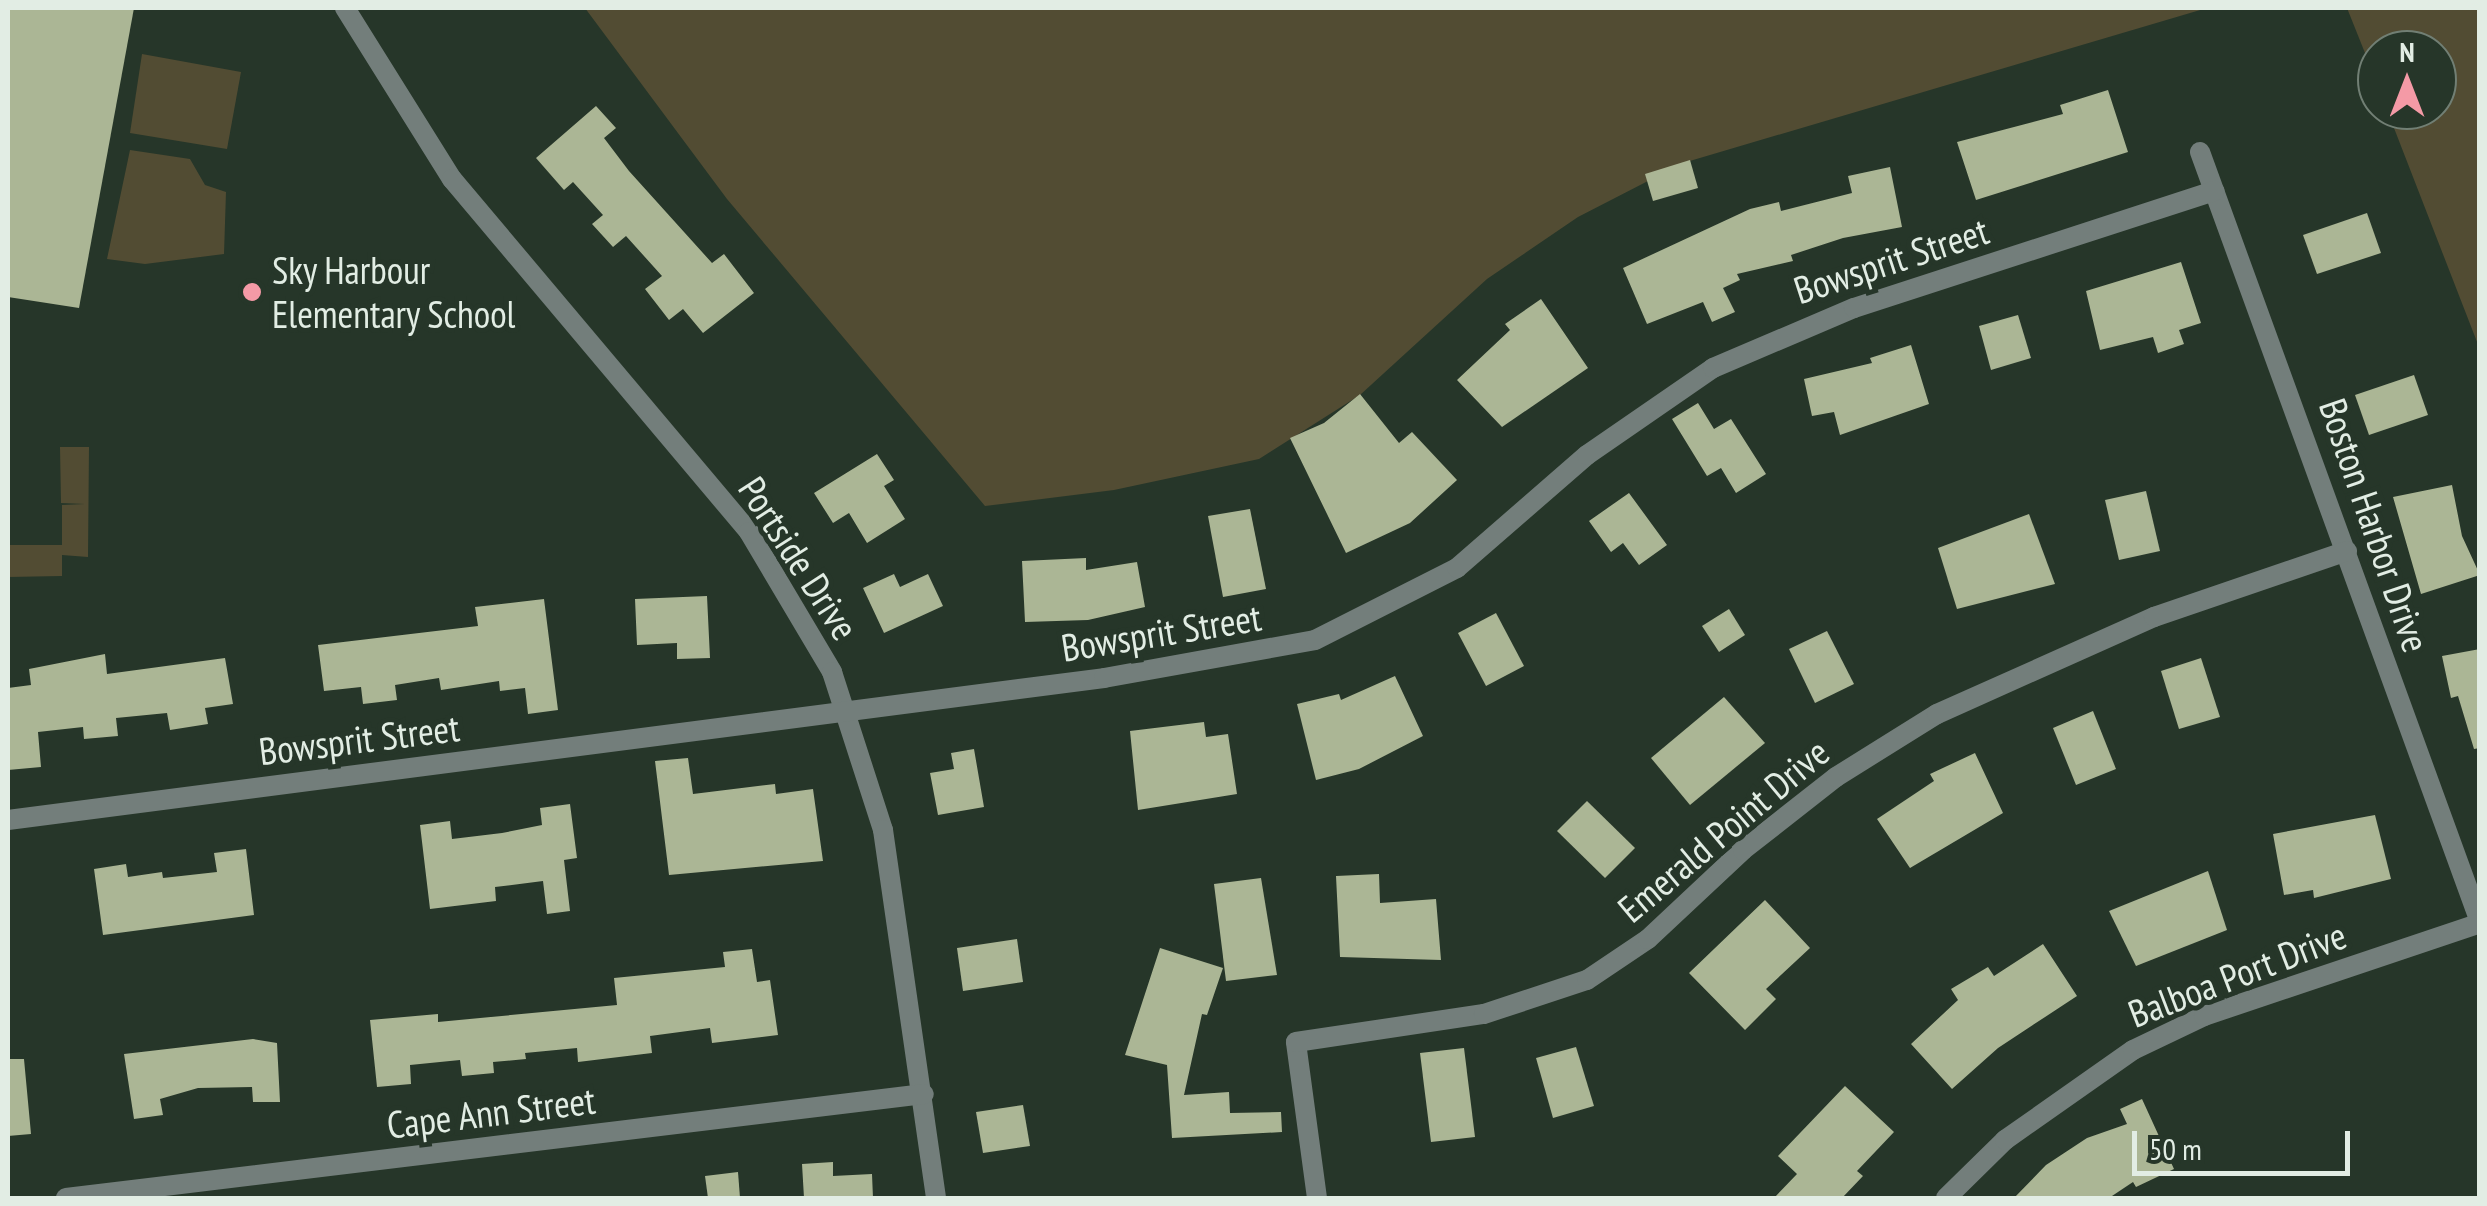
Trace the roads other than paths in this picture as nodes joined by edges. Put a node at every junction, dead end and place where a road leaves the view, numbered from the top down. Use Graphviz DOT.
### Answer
graph roads {
  1 [pos="345,8"];
  2 [pos="2200,152"];
  3 [pos="2215,191"];
  4 [pos="2346,552"];
  5 [pos="846,711"];
  6 [pos="8,820"];
  7 [pos="2480,923"];
  8 [pos="924,1094"];
  9 [pos="66,1198"];
  10 [pos="936,1198"];
  11 [pos="1318,1198"];
  12 [pos="1946,1198"];
  1 -- 5 [label="street, Portside Drive"];
  2 -- 3 [label="street, Boston Harbor Drive"];
  3 -- 4 [label="street, Boston Harbor Drive"];
  3 -- 5 [label="street, Bowsprit Street"];
  4 -- 7 [label="street, Boston Harbor Drive"];
  4 -- 11 [label="street, Emerald Point Drive"];
  5 -- 6 [label="street, Bowsprit Street"];
  5 -- 8 [label="street, Portside Drive"];
  7 -- 12 [label="street, Balboa Port Drive"];
  8 -- 9 [label="street, Cape Ann Street"];
  8 -- 10 [label="street, Portside Drive"];
}
